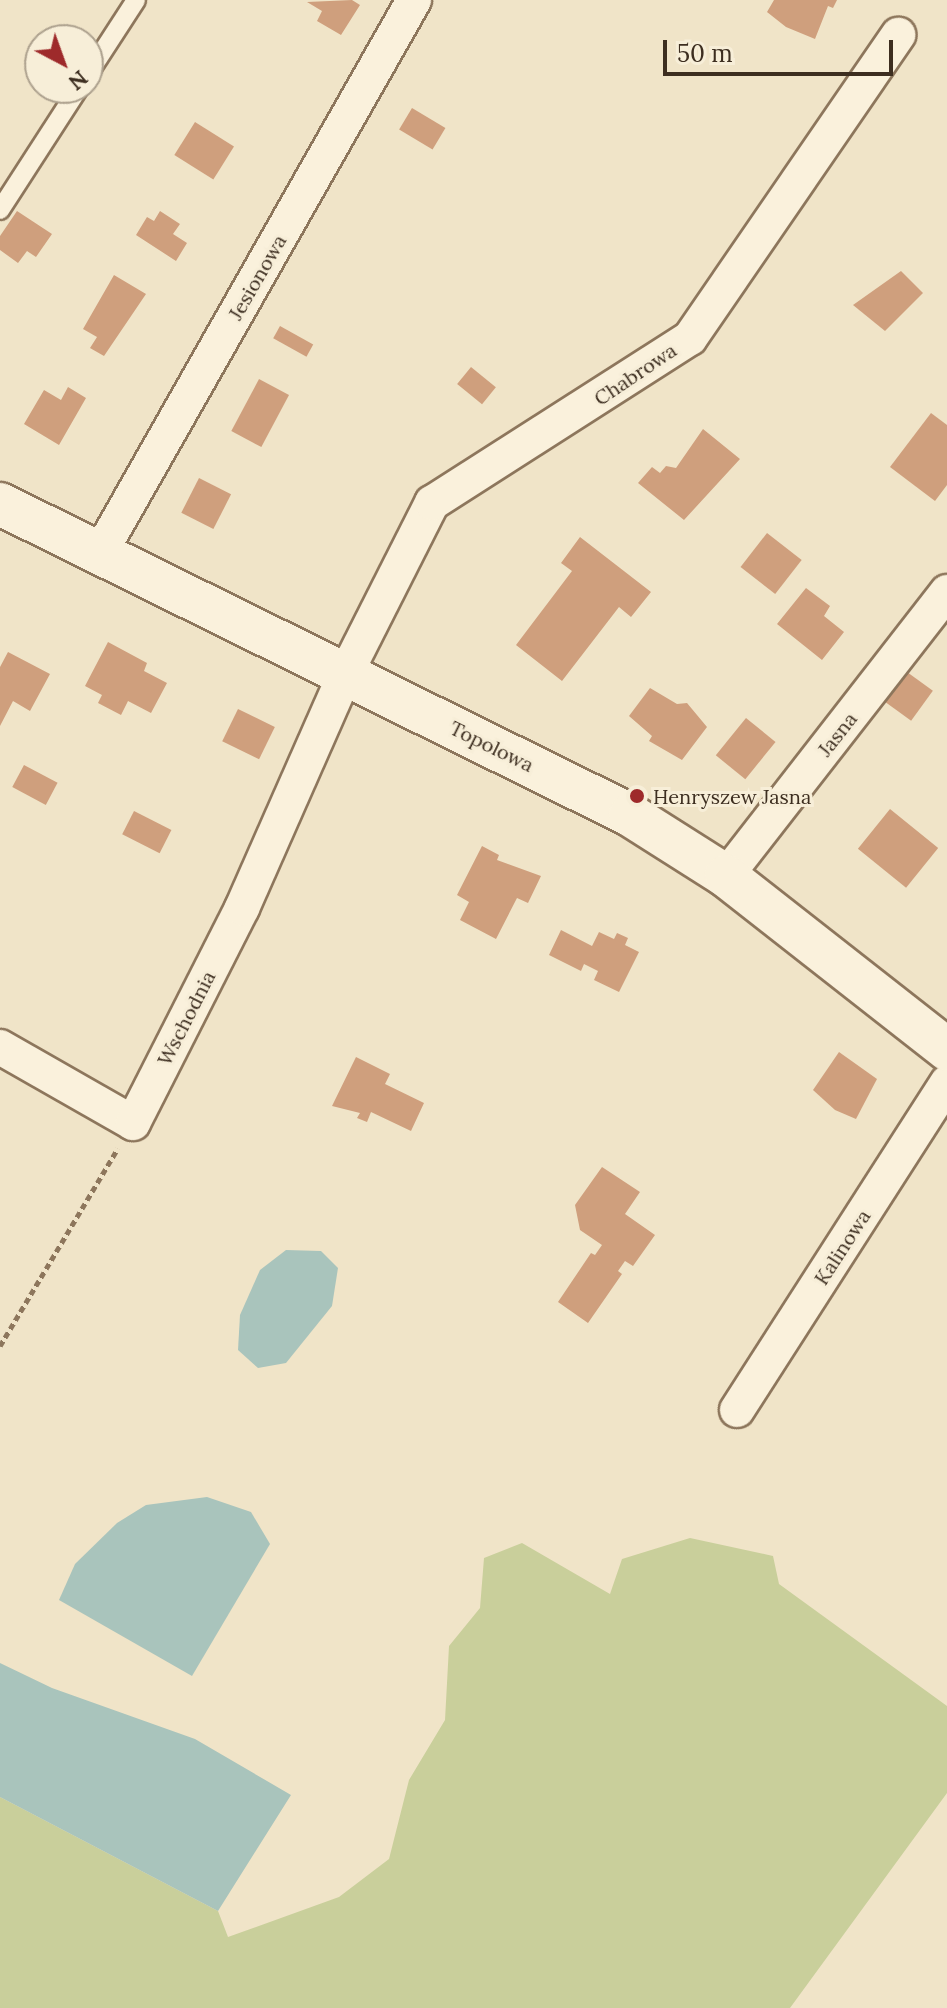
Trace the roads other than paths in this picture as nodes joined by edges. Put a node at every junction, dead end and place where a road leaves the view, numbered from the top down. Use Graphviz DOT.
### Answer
graph roads {
  1 [pos="136,0"];
  2 [pos="414,0"];
  3 [pos="898,35"];
  4 [pos="104,49"];
  5 [pos="69,104"];
  6 [pos="0,210"];
  7 [pos="0,504"];
  8 [pos="100,553"];
  9 [pos="947,592"];
  10 [pos="345,675"];
  11 [pos="726,876"];
  12 [pos="0,1047"];
  13 [pos="947,1049"];
  14 [pos="947,1083"];
  15 [pos="737,1410"];
  1 -- 4 [label="lane"];
  2 -- 8 [label="street, Jesionowa"];
  3 -- 10 [label="street, Chabrowa"];
  5 -- 6 [label="lane"];
  7 -- 8 [label="street, Topolowa"];
  8 -- 10 [label="street, Topolowa"];
  9 -- 11 [label="street, Jasna"];
  10 -- 11 [label="street, Topolowa"];
  10 -- 12 [label="street, Wschodnia"];
  11 -- 13 [label="street, Topolowa"];
  14 -- 15 [label="street, Kalinowa"];
}
